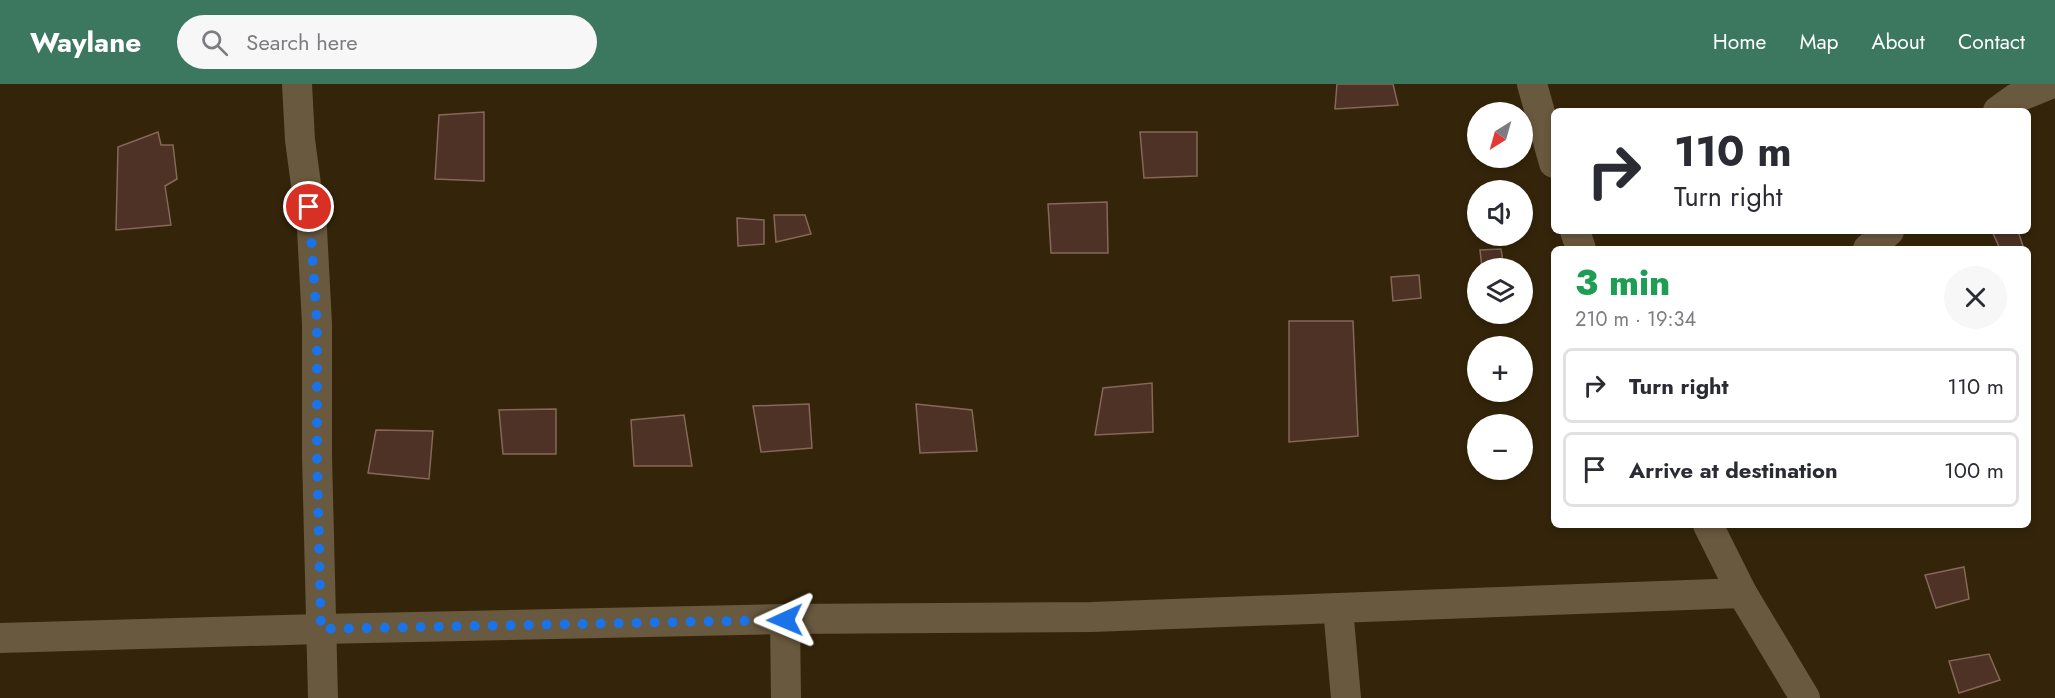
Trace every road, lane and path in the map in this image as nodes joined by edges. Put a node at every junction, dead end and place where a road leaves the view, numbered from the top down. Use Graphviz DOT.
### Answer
graph roads {
  1 [pos="297,84"];
  2 [pos="1532,84"];
  3 [pos="2050,84"];
  4 [pos="2002,108"];
  5 [pos="1551,152"];
  6 [pos="1885,234"];
  7 [pos="1871,246"];
  8 [pos="1710,528"];
  9 [pos="1742,593"];
  10 [pos="1338,608"];
  11 [pos="785,620"];
  12 [pos="321,629"];
  13 [pos="0,638"];
  14 [pos="323,698"];
  15 [pos="786,698"];
  16 [pos="1346,698"];
  17 [pos="1804,698"];
  1 -- 12 [label="street"];
  2 -- 5 [label="street"];
  3 -- 4 [label="street"];
  6 -- 7 [label="street"];
  8 -- 9 [label="street"];
  9 -- 10 [label="street"];
  9 -- 17 [label="street"];
  10 -- 11 [label="street"];
  10 -- 16 [label="street"];
  11 -- 12 [label="street"];
  11 -- 15 [label="street"];
  12 -- 13 [label="street"];
  12 -- 14 [label="street"];
}
